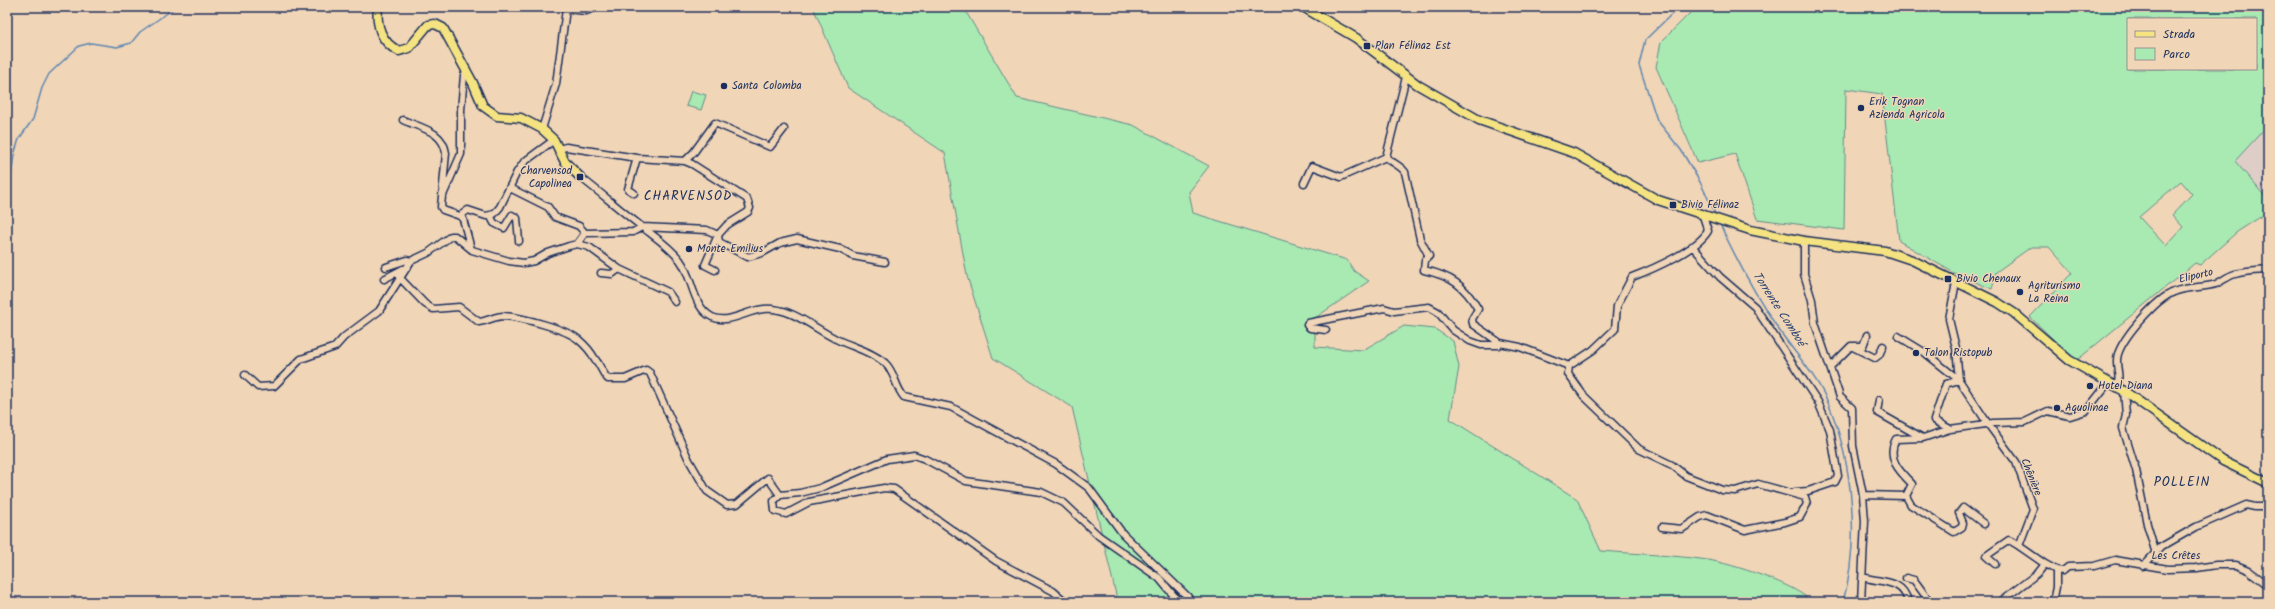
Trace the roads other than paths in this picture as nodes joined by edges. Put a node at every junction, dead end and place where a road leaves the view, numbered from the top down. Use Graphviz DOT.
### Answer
graph roads {
  1 [pos="378,7"];
  2 [pos="597,7"];
  3 [pos="1303,7"];
  4 [pos="467,73"];
  5 [pos="1406,76"];
  6 [pos="404,120"];
  7 [pos="542,129"];
  8 [pos="784,129"];
  9 [pos="554,140"];
  10 [pos="559,149"];
  11 [pos="1386,157"];
  12 [pos="637,158"];
  13 [pos="685,161"];
  14 [pos="580,177"];
  15 [pos="1304,183"];
  16 [pos="510,188"];
  17 [pos="634,193"];
  18 [pos="441,194"];
  19 [pos="460,216"];
  20 [pos="490,216"];
  21 [pos="1706,216"];
  22 [pos="642,226"];
  23 [pos="585,233"];
  24 [pos="718,235"];
  25 [pos="519,241"];
  26 [pos="1804,241"];
  27 [pos="577,244"];
  28 [pos="1692,246"];
  29 [pos="471,249"];
  30 [pos="885,262"];
  31 [pos="410,263"];
  32 [pos="386,267"];
  33 [pos="619,269"];
  34 [pos="715,270"];
  35 [pos="2268,270"];
  36 [pos="601,273"];
  37 [pos="399,277"];
  38 [pos="384,279"];
  39 [pos="1956,282"];
  40 [pos="675,302"];
  41 [pos="1326,330"];
  42 [pos="1867,335"];
  43 [pos="1898,336"];
  44 [pos="1500,343"];
  45 [pos="1851,346"];
  46 [pos="1883,346"];
  47 [pos="1569,366"];
  48 [pos="1831,366"];
  49 [pos="245,375"];
  50 [pos="1959,380"];
  51 [pos="2109,382"];
  52 [pos="2121,388"];
  53 [pos="1879,400"];
  54 [pos="1988,424"];
  55 [pos="1950,429"];
  56 [pos="1923,438"];
  57 [pos="2268,483"];
  58 [pos="1793,493"];
  59 [pos="780,495"];
  60 [pos="1863,495"];
  61 [pos="1906,496"];
  62 [pos="2268,507"];
  63 [pos="1984,524"];
  64 [pos="1662,527"];
  65 [pos="2018,546"];
  66 [pos="2156,554"];
  67 [pos="1995,564"];
  68 [pos="2045,564"];
  69 [pos="2143,566"];
  70 [pos="2056,570"];
  71 [pos="1863,577"];
  72 [pos="1906,578"];
  73 [pos="2268,585"];
  74 [pos="1066,602"];
  75 [pos="1179,602"];
  76 [pos="1190,602"];
  77 [pos="1861,602"];
  78 [pos="1908,602"];
  79 [pos="1930,602"];
  80 [pos="2000,602"];
  81 [pos="2053,602"];
  1 -- 4 [label="main road"];
  2 -- 7 [label="street"];
  3 -- 5 [label="main road"];
  4 -- 7 [label="main road"];
  4 -- 18 [label="street"];
  5 -- 11 [label="street"];
  5 -- 21 [label="main road"];
  6 -- 18 [label="street"];
  7 -- 9 [label="main road"];
  8 -- 13 [label="street"];
  9 -- 10 [label="main road"];
  9 -- 16 [label="street"];
  10 -- 12 [label="street"];
  10 -- 14 [label="main road"];
  11 -- 15 [label="street"];
  11 -- 44 [label="street"];
  12 -- 13 [label="street"];
  12 -- 17 [label="street"];
  13 -- 24 [label="street"];
  14 -- 22 [label="street"];
  16 -- 20 [label="street"];
  16 -- 23 [label="street"];
  18 -- 19 [label="street"];
  19 -- 20 [label="street"];
  19 -- 29 [label="street"];
  20 -- 25 [label="street"];
  21 -- 26 [label="main road"];
  21 -- 28 [label="street"];
  22 -- 23 [label="street"];
  22 -- 24 [label="street"];
  22 -- 76 [label="street"];
  23 -- 27 [label="street"];
  24 -- 30 [label="street"];
  24 -- 34 [label="street"];
  26 -- 39 [label="main road"];
  26 -- 48 [label="street"];
  27 -- 29 [label="street"];
  27 -- 33 [label="street"];
  28 -- 47 [label="street"];
  28 -- 58 [label="street"];
  29 -- 31 [label="street"];
  31 -- 32 [label="street"];
  31 -- 37 [label="street"];
  31 -- 38 [label="street"];
  33 -- 36 [label="street"];
  33 -- 40 [label="street"];
  35 -- 52 [label="street, Eliporto"];
  37 -- 49 [label="street"];
  37 -- 59 [label="street"];
  39 -- 50 [label="street"];
  39 -- 51 [label="main road"];
  41 -- 44 [label="street"];
  42 -- 45 [label="street"];
  43 -- 50 [label="street"];
  44 -- 47 [label="street"];
  45 -- 46 [label="street"];
  45 -- 48 [label="street"];
  47 -- 58 [label="street"];
  48 -- 60 [label="street"];
  50 -- 54 [label="street, Chênière"];
  50 -- 55 [label="street"];
  51 -- 52 [label="main road"];
  51 -- 54 [label="street"];
  52 -- 57 [label="main road"];
  52 -- 66 [label="street, Eliporto"];
  53 -- 56 [label="street"];
  54 -- 55 [label="street"];
  54 -- 65 [label="street, Chênière"];
  55 -- 56 [label="street"];
  56 -- 61 [label="street"];
  58 -- 64 [label="street"];
  59 -- 74 [label="street"];
  59 -- 75 [label="street"];
  60 -- 61 [label="street"];
  60 -- 71 [label="street"];
  61 -- 63 [label="street"];
  62 -- 66 [label="street"];
  65 -- 67 [label="street"];
  65 -- 68 [label="street"];
  66 -- 69 [label="street"];
  68 -- 70 [label="street"];
  68 -- 80 [label="street"];
  69 -- 70 [label="street, Les Crêtes"];
  69 -- 73 [label="street, Les Crêtes"];
  70 -- 81 [label="street"];
  71 -- 77 [label="street"];
  71 -- 78 [label="street"];
  72 -- 79 [label="street"];
}
